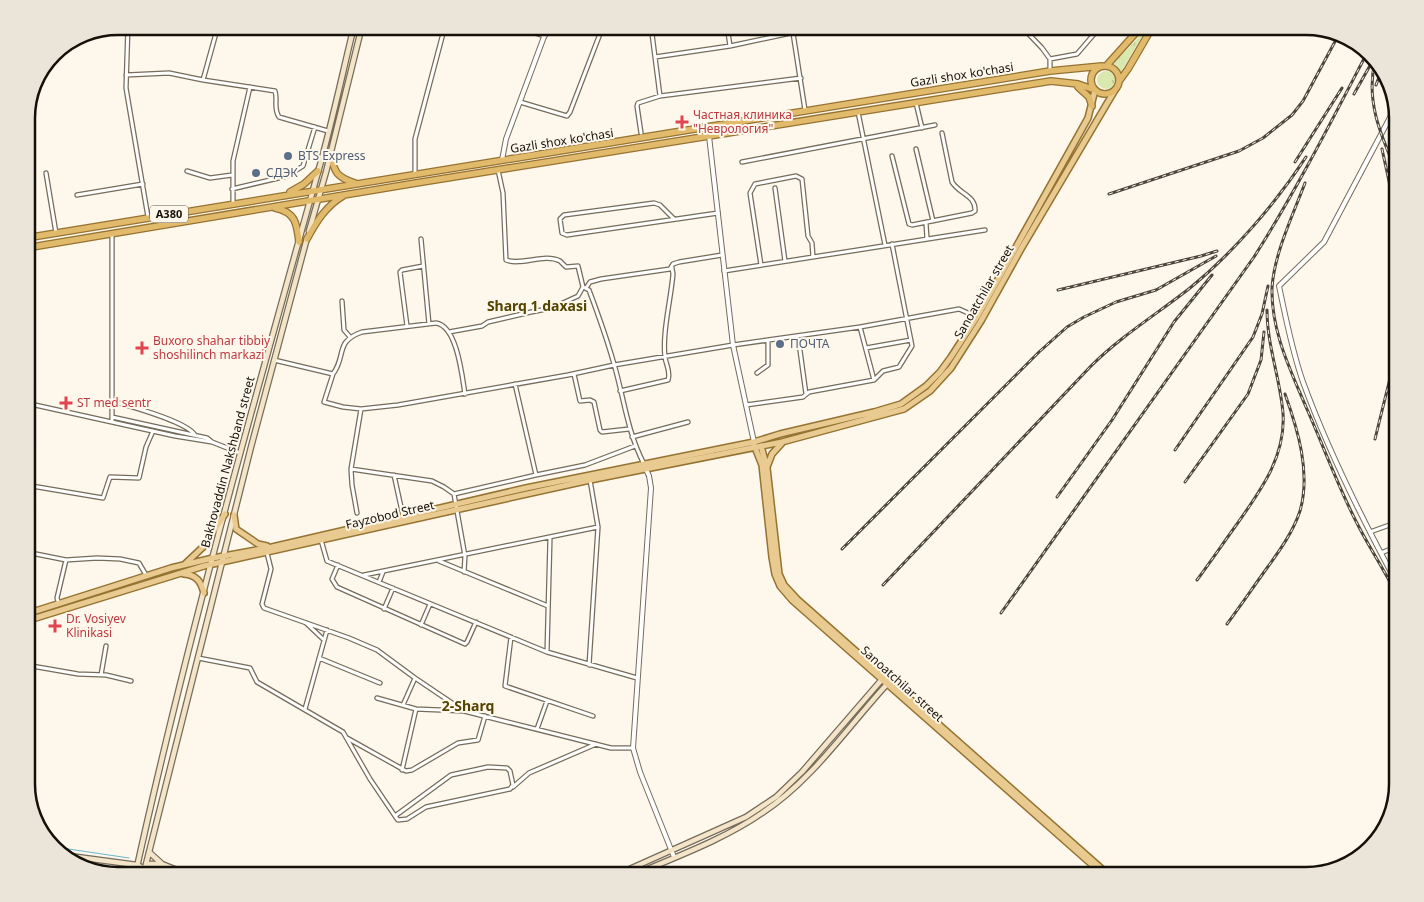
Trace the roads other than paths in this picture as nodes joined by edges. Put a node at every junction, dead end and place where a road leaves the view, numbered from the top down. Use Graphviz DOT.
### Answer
graph roads {
  1 [pos="128,35"];
  2 [pos="216,35"];
  3 [pos="352,35"];
  4 [pos="360,35"];
  5 [pos="443,35"];
  6 [pos="541,35"];
  7 [pos="600,35"];
  8 [pos="652,35"];
  9 [pos="728,35"];
  10 [pos="779,35"];
  11 [pos="793,35"];
  12 [pos="1030,35"];
  13 [pos="1093,35"];
  14 [pos="1134,35"];
  15 [pos="1147,35"];
  16 [pos="544,36"];
  17 [pos="730,46"];
  18 [pos="655,57"];
  19 [pos="1050,59"];
  20 [pos="1105,66"];
  21 [pos="1050,71"];
  22 [pos="126,75"];
  23 [pos="800,78"];
  24 [pos="203,80"];
  25 [pos="1120,80"];
  26 [pos="1072,83"];
  27 [pos="250,87"];
  28 [pos="1095,90"];
  29 [pos="1115,90"];
  30 [pos="660,96"];
  31 [pos="520,102"];
  32 [pos="916,102"];
  33 [pos="1092,106"];
  34 [pos="805,111"];
  35 [pos="858,112"];
  36 [pos="1389,119"];
  37 [pos="935,125"];
  38 [pos="315,127"];
  39 [pos="922,128"];
  40 [pos="328,131"];
  41 [pos="641,133"];
  42 [pos="942,133"];
  43 [pos="709,136"];
  44 [pos="865,139"];
  45 [pos="916,149"];
  46 [pos="330,155"];
  47 [pos="892,156"];
  48 [pos="502,160"];
  49 [pos="742,162"];
  50 [pos="498,170"];
  51 [pos="187,171"];
  52 [pos="318,171"];
  53 [pos="46,173"];
  54 [pos="232,175"];
  55 [pos="415,175"];
  56 [pos="357,183"];
  57 [pos="143,184"];
  58 [pos="775,188"];
  59 [pos="232,189"];
  60 [pos="322,189"];
  61 [pos="313,190"];
  62 [pos="285,194"];
  63 [pos="346,194"];
  64 [pos="78,195"];
  65 [pos="319,199"];
  66 [pos="310,200"];
  67 [pos="233,203"];
  68 [pos="273,208"];
  69 [pos="718,213"];
  70 [pos="148,217"];
  71 [pos="674,219"];
  72 [pos="933,221"];
  73 [pos="926,222"];
  74 [pos="985,230"];
  75 [pos="56,232"];
  76 [pos="112,234"];
  77 [pos="35,236"];
  78 [pos="307,239"];
  79 [pos="421,239"];
  80 [pos="927,239"];
  81 [pos="299,242"];
  82 [pos="892,244"];
  83 [pos="885,245"];
  84 [pos="35,247"];
  85 [pos="1018,248"];
  86 [pos="722,255"];
  87 [pos="814,257"];
  88 [pos="786,261"];
  89 [pos="761,265"];
  90 [pos="423,266"];
  91 [pos="672,268"];
  92 [pos="724,271"];
  93 [pos="584,288"];
  94 [pos="342,301"];
  95 [pos="977,317"];
  96 [pos="906,318"];
  97 [pos="428,324"];
  98 [pos="407,326"];
  99 [pos="860,327"];
  100 [pos="449,332"];
  101 [pos="798,336"];
  102 [pos="350,337"];
  103 [pos="768,340"];
  104 [pos="911,340"];
  105 [pos="733,345"];
  106 [pos="866,348"];
  107 [pos="665,356"];
  108 [pos="266,358"];
  109 [pos="274,360"];
  110 [pos="614,364"];
  111 [pos="757,373"];
  112 [pos="333,374"];
  113 [pos="574,374"];
  114 [pos="261,376"];
  115 [pos="269,378"];
  116 [pos="874,380"];
  117 [pos="515,384"];
  118 [pos="620,391"];
  119 [pos="465,394"];
  120 [pos="806,394"];
  121 [pos="112,401"];
  122 [pos="35,405"];
  123 [pos="746,405"];
  124 [pos="361,409"];
  125 [pos="112,417"];
  126 [pos="112,422"];
  127 [pos="688,422"];
  128 [pos="629,429"];
  129 [pos="153,431"];
  130 [pos="780,434"];
  131 [pos="195,435"];
  132 [pos="632,436"];
  133 [pos="212,442"];
  134 [pos="782,442"];
  135 [pos="771,444"];
  136 [pos="754,445"];
  137 [pos="634,446"];
  138 [pos="762,446"];
  139 [pos="241,453"];
  140 [pos="765,457"];
  141 [pos="645,467"];
  142 [pos="765,467"];
  143 [pos="351,469"];
  144 [pos="394,475"];
  145 [pos="536,475"];
  146 [pos="590,480"];
  147 [pos="35,486"];
  148 [pos="454,494"];
  149 [pos="456,504"];
  150 [pos="457,510"];
  151 [pos="357,513"];
  152 [pos="225,514"];
  153 [pos="234,515"];
  154 [pos="404,519"];
  155 [pos="1389,525"];
  156 [pos="598,527"];
  157 [pos="1370,532"];
  158 [pos="550,537"];
  159 [pos="320,538"];
  160 [pos="272,547"];
  161 [pos="1389,550"];
  162 [pos="266,552"];
  163 [pos="1380,553"];
  164 [pos="35,554"];
  165 [pos="223,556"];
  166 [pos="465,556"];
  167 [pos="213,558"];
  168 [pos="66,560"];
  169 [pos="439,561"];
  170 [pos="222,562"];
  171 [pos="183,565"];
  172 [pos="211,565"];
  173 [pos="338,565"];
  174 [pos="1389,569"];
  175 [pos="383,572"];
  176 [pos="464,572"];
  177 [pos="179,574"];
  178 [pos="146,576"];
  179 [pos="363,576"];
  180 [pos="379,582"];
  181 [pos="393,588"];
  182 [pos="204,593"];
  183 [pos="58,604"];
  184 [pos="430,604"];
  185 [pos="548,606"];
  186 [pos="384,609"];
  187 [pos="35,611"];
  188 [pos="35,618"];
  189 [pos="304,622"];
  190 [pos="476,622"];
  191 [pos="421,624"];
  192 [pos="327,630"];
  193 [pos="511,637"];
  194 [pos="324,640"];
  195 [pos="106,646"];
  196 [pos="547,652"];
  197 [pos="198,658"];
  198 [pos="319,658"];
  199 [pos="589,665"];
  200 [pos="35,667"];
  201 [pos="101,675"];
  202 [pos="415,678"];
  203 [pos="638,678"];
  204 [pos="883,678"];
  205 [pos="131,681"];
  206 [pos="888,682"];
  207 [pos="380,683"];
  208 [pos="377,698"];
  209 [pos="547,701"];
  210 [pos="403,705"];
  211 [pos="416,709"];
  212 [pos="305,710"];
  213 [pos="464,711"];
  214 [pos="485,716"];
  215 [pos="593,716"];
  216 [pos="537,729"];
  217 [pos="347,738"];
  218 [pos="596,744"];
  219 [pos="633,748"];
  220 [pos="402,770"];
  221 [pos="512,787"];
  222 [pos="395,816"];
  223 [pos="672,851"];
  224 [pos="149,852"];
  225 [pos="80,857"];
  226 [pos="674,857"];
  227 [pos="162,864"];
  228 [pos="137,865"];
  229 [pos="146,866"];
  230 [pos="170,867"];
  231 [pos="635,867"];
  232 [pos="652,867"];
  233 [pos="1095,867"];
  234 [pos="1100,867"];
  1 -- 22 [label="street"];
  2 -- 24 [label="street"];
  3 -- 40 [label="main road, Bakhovaddin Nakshband street"];
  4 -- 46 [label="main road, Bakhovaddin Nakshband street"];
  5 -- 55 [label="street"];
  6 -- 16 [label="street"];
  7 -- 31 [label="street"];
  8 -- 18 [label="street"];
  9 -- 17 [label="street"];
  10 -- 17 [label="street"];
  11 -- 23 [label="street"];
  12 -- 19 [label="street"];
  13 -- 19 [label="street"];
  14 -- 20 [label="highway"];
  15 -- 25 [label="highway"];
  16 -- 31 [label="street"];
  17 -- 18 [label="street"];
  18 -- 30 [label="street"];
  19 -- 21 [label="street"];
  20 -- 21 [label="highway, Gazli shox ko'chasi / A380"];
  20 -- 25 [label="highway"];
  20 -- 28 [label="highway"];
  21 -- 34 [label="highway, Gazli shox ko'chasi / A380"];
  22 -- 24 [label="street"];
  22 -- 57 [label="street"];
  23 -- 30 [label="street"];
  23 -- 34 [label="street"];
  24 -- 27 [label="street"];
  25 -- 29 [label="highway"];
  26 -- 28 [label="highway, Gazli shox ko'chasi / A380"];
  26 -- 32 [label="highway, Gazli shox ko'chasi / A380"];
  26 -- 33 [label="highway"];
  27 -- 38 [label="street"];
  27 -- 54 [label="street"];
  28 -- 29 [label="highway"];
  28 -- 33 [label="main road"];
  29 -- 85 [label="main road, Sanoatchilar street"];
  30 -- 41 [label="street"];
  31 -- 48 [label="street"];
  32 -- 35 [label="highway, Gazli shox ko'chasi / A380"];
  32 -- 39 [label="street"];
  33 -- 85 [label="main road"];
  34 -- 48 [label="highway, Gazli shox ko'chasi / A380"];
  35 -- 43 [label="highway, Gazli shox ko'chasi / A380"];
  35 -- 44 [label="street"];
  36 -- 157 [label="street"];
  37 -- 39 [label="street"];
  38 -- 40 [label="street"];
  38 -- 59 [label="street"];
  39 -- 44 [label="street"];
  40 -- 52 [label="main road, Bakhovaddin Nakshband street"];
  42 -- 72 [label="street"];
  43 -- 50 [label="highway, Gazli shox ko'chasi / A380"];
  43 -- 69 [label="street"];
  44 -- 49 [label="street"];
  44 -- 83 [label="street"];
  45 -- 72 [label="street"];
  46 -- 56 [label="highway"];
  46 -- 60 [label="main road, Bakhovaddin Nakshband street"];
  47 -- 73 [label="street"];
  48 -- 55 [label="highway, Gazli shox ko'chasi / A380"];
  50 -- 63 [label="highway, Gazli shox ko'chasi / A380"];
  50 -- 93 [label="street"];
  51 -- 54 [label="street"];
  52 -- 61 [label="main road, Bakhovaddin Nakshband street"];
  52 -- 62 [label="highway"];
  53 -- 75 [label="street"];
  54 -- 59 [label="street"];
  55 -- 56 [label="highway, Gazli shox ko'chasi / A380"];
  56 -- 60 [label="highway, Gazli shox ko'chasi / A380"];
  57 -- 64 [label="street"];
  57 -- 70 [label="street"];
  58 -- 88 [label="street"];
  59 -- 67 [label="street"];
  60 -- 61 [label="highway, Gazli shox ko'chasi / A380"];
  60 -- 65 [label="main road, Bakhovaddin Nakshband street"];
  61 -- 62 [label="highway, Gazli shox ko'chasi / A380"];
  61 -- 66 [label="main road, Bakhovaddin Nakshband street"];
  62 -- 67 [label="highway, Gazli shox ko'chasi / A380"];
  63 -- 65 [label="highway, Gazli shox ko'chasi / A380"];
  63 -- 78 [label="highway"];
  65 -- 66 [label="highway, Gazli shox ko'chasi / A380"];
  65 -- 78 [label="main road, Bakhovaddin Nakshband street"];
  66 -- 68 [label="highway, Gazli shox ko'chasi / A380"];
  66 -- 81 [label="main road, Bakhovaddin Nakshband street"];
  67 -- 70 [label="highway, Gazli shox ko'chasi / A380"];
  68 -- 76 [label="highway, Gazli shox ko'chasi / A380"];
  68 -- 81 [label="highway"];
  69 -- 71 [label="street"];
  69 -- 86 [label="street"];
  70 -- 75 [label="highway, Gazli shox ko'chasi / A380"];
  71 -- 71 [label="street"];
  72 -- 73 [label="street"];
  73 -- 80 [label="street"];
  74 -- 80 [label="street"];
  75 -- 77 [label="highway, Gazli shox ko'chasi / A380"];
  76 -- 84 [label="highway, Gazli shox ko'chasi / A380"];
  76 -- 121 [label="street"];
  78 -- 109 [label="main road, Bakhovaddin Nakshband street"];
  79 -- 90 [label="street"];
  80 -- 82 [label="street"];
  81 -- 108 [label="main road, Bakhovaddin Nakshband street"];
  82 -- 83 [label="street"];
  82 -- 96 [label="street"];
  83 -- 87 [label="street"];
  85 -- 95 [label="main road, Sanoatchilar street"];
  85 -- 134 [label="main road, Sanoatchilar street"];
  86 -- 91 [label="street"];
  86 -- 92 [label="street"];
  87 -- 88 [label="street"];
  87 -- 89 [label="street"];
  88 -- 89 [label="street"];
  89 -- 92 [label="street"];
  90 -- 97 [label="street"];
  90 -- 98 [label="street"];
  91 -- 93 [label="street"];
  91 -- 107 [label="street"];
  92 -- 105 [label="street"];
  93 -- 100 [label="street"];
  93 -- 110 [label="street"];
  94 -- 102 [label="street"];
  95 -- 96 [label="street"];
  95 -- 130 [label="main road, Sanoatchilar street"];
  96 -- 99 [label="street"];
  96 -- 104 [label="street"];
  97 -- 98 [label="street"];
  97 -- 100 [label="street"];
  98 -- 102 [label="street"];
  99 -- 101 [label="street"];
  99 -- 106 [label="street"];
  100 -- 119 [label="street"];
  101 -- 103 [label="street"];
  101 -- 120 [label="street"];
  102 -- 112 [label="street"];
  103 -- 105 [label="street"];
  103 -- 111 [label="street"];
  104 -- 106 [label="street"];
  104 -- 116 [label="street"];
  105 -- 107 [label="street"];
  105 -- 123 [label="street"];
  106 -- 116 [label="street"];
  107 -- 110 [label="street"];
  107 -- 118 [label="street"];
  108 -- 109 [label="main road"];
  108 -- 114 [label="main road, Bakhovaddin Nakshband street"];
  109 -- 112 [label="street"];
  109 -- 115 [label="main road, Bakhovaddin Nakshband street"];
  110 -- 113 [label="street"];
  110 -- 118 [label="street"];
  112 -- 124 [label="street"];
  113 -- 117 [label="street"];
  113 -- 128 [label="street"];
  114 -- 115 [label="main road"];
  114 -- 139 [label="main road, Bakhovaddin Nakshband street"];
  115 -- 153 [label="main road, Bakhovaddin Nakshband street"];
  116 -- 120 [label="street"];
  117 -- 119 [label="street"];
  117 -- 145 [label="street"];
  118 -- 128 [label="street"];
  119 -- 124 [label="street"];
  120 -- 123 [label="street"];
  121 -- 125 [label="street"];
  121 -- 131 [label="street"];
  122 -- 126 [label="street"];
  123 -- 136 [label="street"];
  124 -- 143 [label="street"];
  125 -- 126 [label="street"];
  125 -- 131 [label="street"];
  126 -- 129 [label="street"];
  127 -- 132 [label="street"];
  128 -- 132 [label="street"];
  129 -- 133 [label="street"];
  129 -- 147 [label="street"];
  130 -- 135 [label="main road"];
  130 -- 136 [label="main road, Sanoatchilar street"];
  131 -- 133 [label="street"];
  132 -- 137 [label="street"];
  133 -- 139 [label="street"];
  134 -- 135 [label="main road, Sanoatchilar street"];
  134 -- 142 [label="main road"];
  135 -- 138 [label="main road, Sanoatchilar street"];
  135 -- 140 [label="main road"];
  136 -- 138 [label="main road, Fayzobod Street"];
  136 -- 141 [label="main road, Fayzobod Street"];
  136 -- 142 [label="main road, Sanoatchilar street"];
  137 -- 141 [label="street"];
  137 -- 145 [label="street"];
  138 -- 140 [label="main road, Sanoatchilar street"];
  139 -- 152 [label="main road, Bakhovaddin Nakshband street"];
  140 -- 142 [label="main road, Sanoatchilar street"];
  141 -- 146 [label="main road, Fayzobod Street"];
  141 -- 149 [label="main road"];
  141 -- 203 [label="street"];
  142 -- 204 [label="main road, Sanoatchilar street"];
  143 -- 144 [label="street"];
  143 -- 151 [label="street"];
  144 -- 148 [label="street"];
  144 -- 154 [label="street"];
  145 -- 148 [label="street"];
  146 -- 150 [label="main road, Fayzobod Street"];
  146 -- 156 [label="street"];
  148 -- 149 [label="street"];
  149 -- 150 [label="street"];
  149 -- 154 [label="main road"];
  150 -- 154 [label="main road, Fayzobod Street"];
  150 -- 166 [label="street"];
  152 -- 167 [label="main road, Bakhovaddin Nakshband street"];
  152 -- 171 [label="main road"];
  153 -- 160 [label="main road"];
  153 -- 165 [label="main road, Bakhovaddin Nakshband street"];
  154 -- 159 [label="main road, Fayzobod Street"];
  155 -- 157 [label="street"];
  156 -- 158 [label="street"];
  156 -- 199 [label="street"];
  157 -- 163 [label="street"];
  158 -- 166 [label="street"];
  158 -- 185 [label="street"];
  159 -- 160 [label="main road"];
  159 -- 162 [label="main road, Fayzobod Street"];
  159 -- 173 [label="street"];
  160 -- 165 [label="main road"];
  161 -- 163 [label="street"];
  162 -- 170 [label="main road, Fayzobod Street"];
  162 -- 189 [label="street"];
  163 -- 174 [label="street"];
  164 -- 168 [label="street"];
  165 -- 167 [label="main road"];
  165 -- 170 [label="main road, Bakhovaddin Nakshband street"];
  166 -- 169 [label="street"];
  166 -- 176 [label="street"];
  167 -- 171 [label="main road"];
  167 -- 172 [label="main road, Bakhovaddin Nakshband street"];
  168 -- 178 [label="street"];
  168 -- 183 [label="street"];
  169 -- 175 [label="street"];
  169 -- 176 [label="street"];
  170 -- 172 [label="main road, Fayzobod Street"];
  170 -- 197 [label="main road, Bakhovaddin Nakshband street"];
  171 -- 178 [label="main road"];
  172 -- 177 [label="main road, Fayzobod Street"];
  172 -- 182 [label="main road, Bakhovaddin Nakshband street"];
  173 -- 179 [label="street"];
  173 -- 186 [label="street"];
  175 -- 179 [label="street"];
  175 -- 180 [label="street"];
  176 -- 185 [label="street"];
  177 -- 182 [label="main road"];
  177 -- 188 [label="main road, Fayzobod Street"];
  178 -- 183 [label="main road"];
  179 -- 180 [label="street"];
  180 -- 181 [label="street"];
  181 -- 184 [label="street"];
  181 -- 186 [label="street"];
  182 -- 228 [label="main road, Bakhovaddin Nakshband street"];
  183 -- 187 [label="main road"];
  184 -- 190 [label="street"];
  184 -- 191 [label="street"];
  185 -- 196 [label="street"];
  186 -- 191 [label="street"];
  189 -- 192 [label="street"];
  189 -- 194 [label="street"];
  190 -- 191 [label="street"];
  190 -- 193 [label="street"];
  192 -- 194 [label="street"];
  192 -- 202 [label="street"];
  193 -- 196 [label="street"];
  193 -- 209 [label="street"];
  194 -- 198 [label="street"];
  195 -- 201 [label="street"];
  196 -- 199 [label="street"];
  197 -- 212 [label="street"];
  197 -- 224 [label="main road, Bakhovaddin Nakshband street"];
  198 -- 207 [label="street"];
  198 -- 212 [label="street"];
  199 -- 203 [label="street"];
  200 -- 201 [label="street"];
  201 -- 205 [label="street"];
  202 -- 210 [label="street"];
  202 -- 213 [label="street"];
  203 -- 219 [label="street"];
  204 -- 206 [label="main road, Sanoatchilar street"];
  204 -- 223 [label="main road"];
  206 -- 226 [label="main road"];
  206 -- 233 [label="main road, Sanoatchilar street"];
  206 -- 234 [label="main road, Sanoatchilar street"];
  208 -- 210 [label="street"];
  209 -- 215 [label="street"];
  209 -- 216 [label="street"];
  210 -- 211 [label="street"];
  211 -- 213 [label="street"];
  211 -- 220 [label="street"];
  212 -- 217 [label="street"];
  213 -- 214 [label="street"];
  214 -- 216 [label="street"];
  214 -- 220 [label="street"];
  216 -- 218 [label="street"];
  217 -- 220 [label="street"];
  217 -- 222 [label="street"];
  218 -- 219 [label="street"];
  218 -- 221 [label="street"];
  219 -- 223 [label="street"];
  221 -- 222 [label="street"];
  221 -- 222 [label="street"];
  223 -- 226 [label="street"];
  223 -- 231 [label="main road"];
  224 -- 227 [label="main road"];
  224 -- 229 [label="main road, Bakhovaddin Nakshband street"];
  225 -- 228 [label="main road"];
  226 -- 232 [label="main road"];
  227 -- 229 [label="main road"];
  227 -- 230 [label="main road"];
  228 -- 229 [label="main road"];
}
